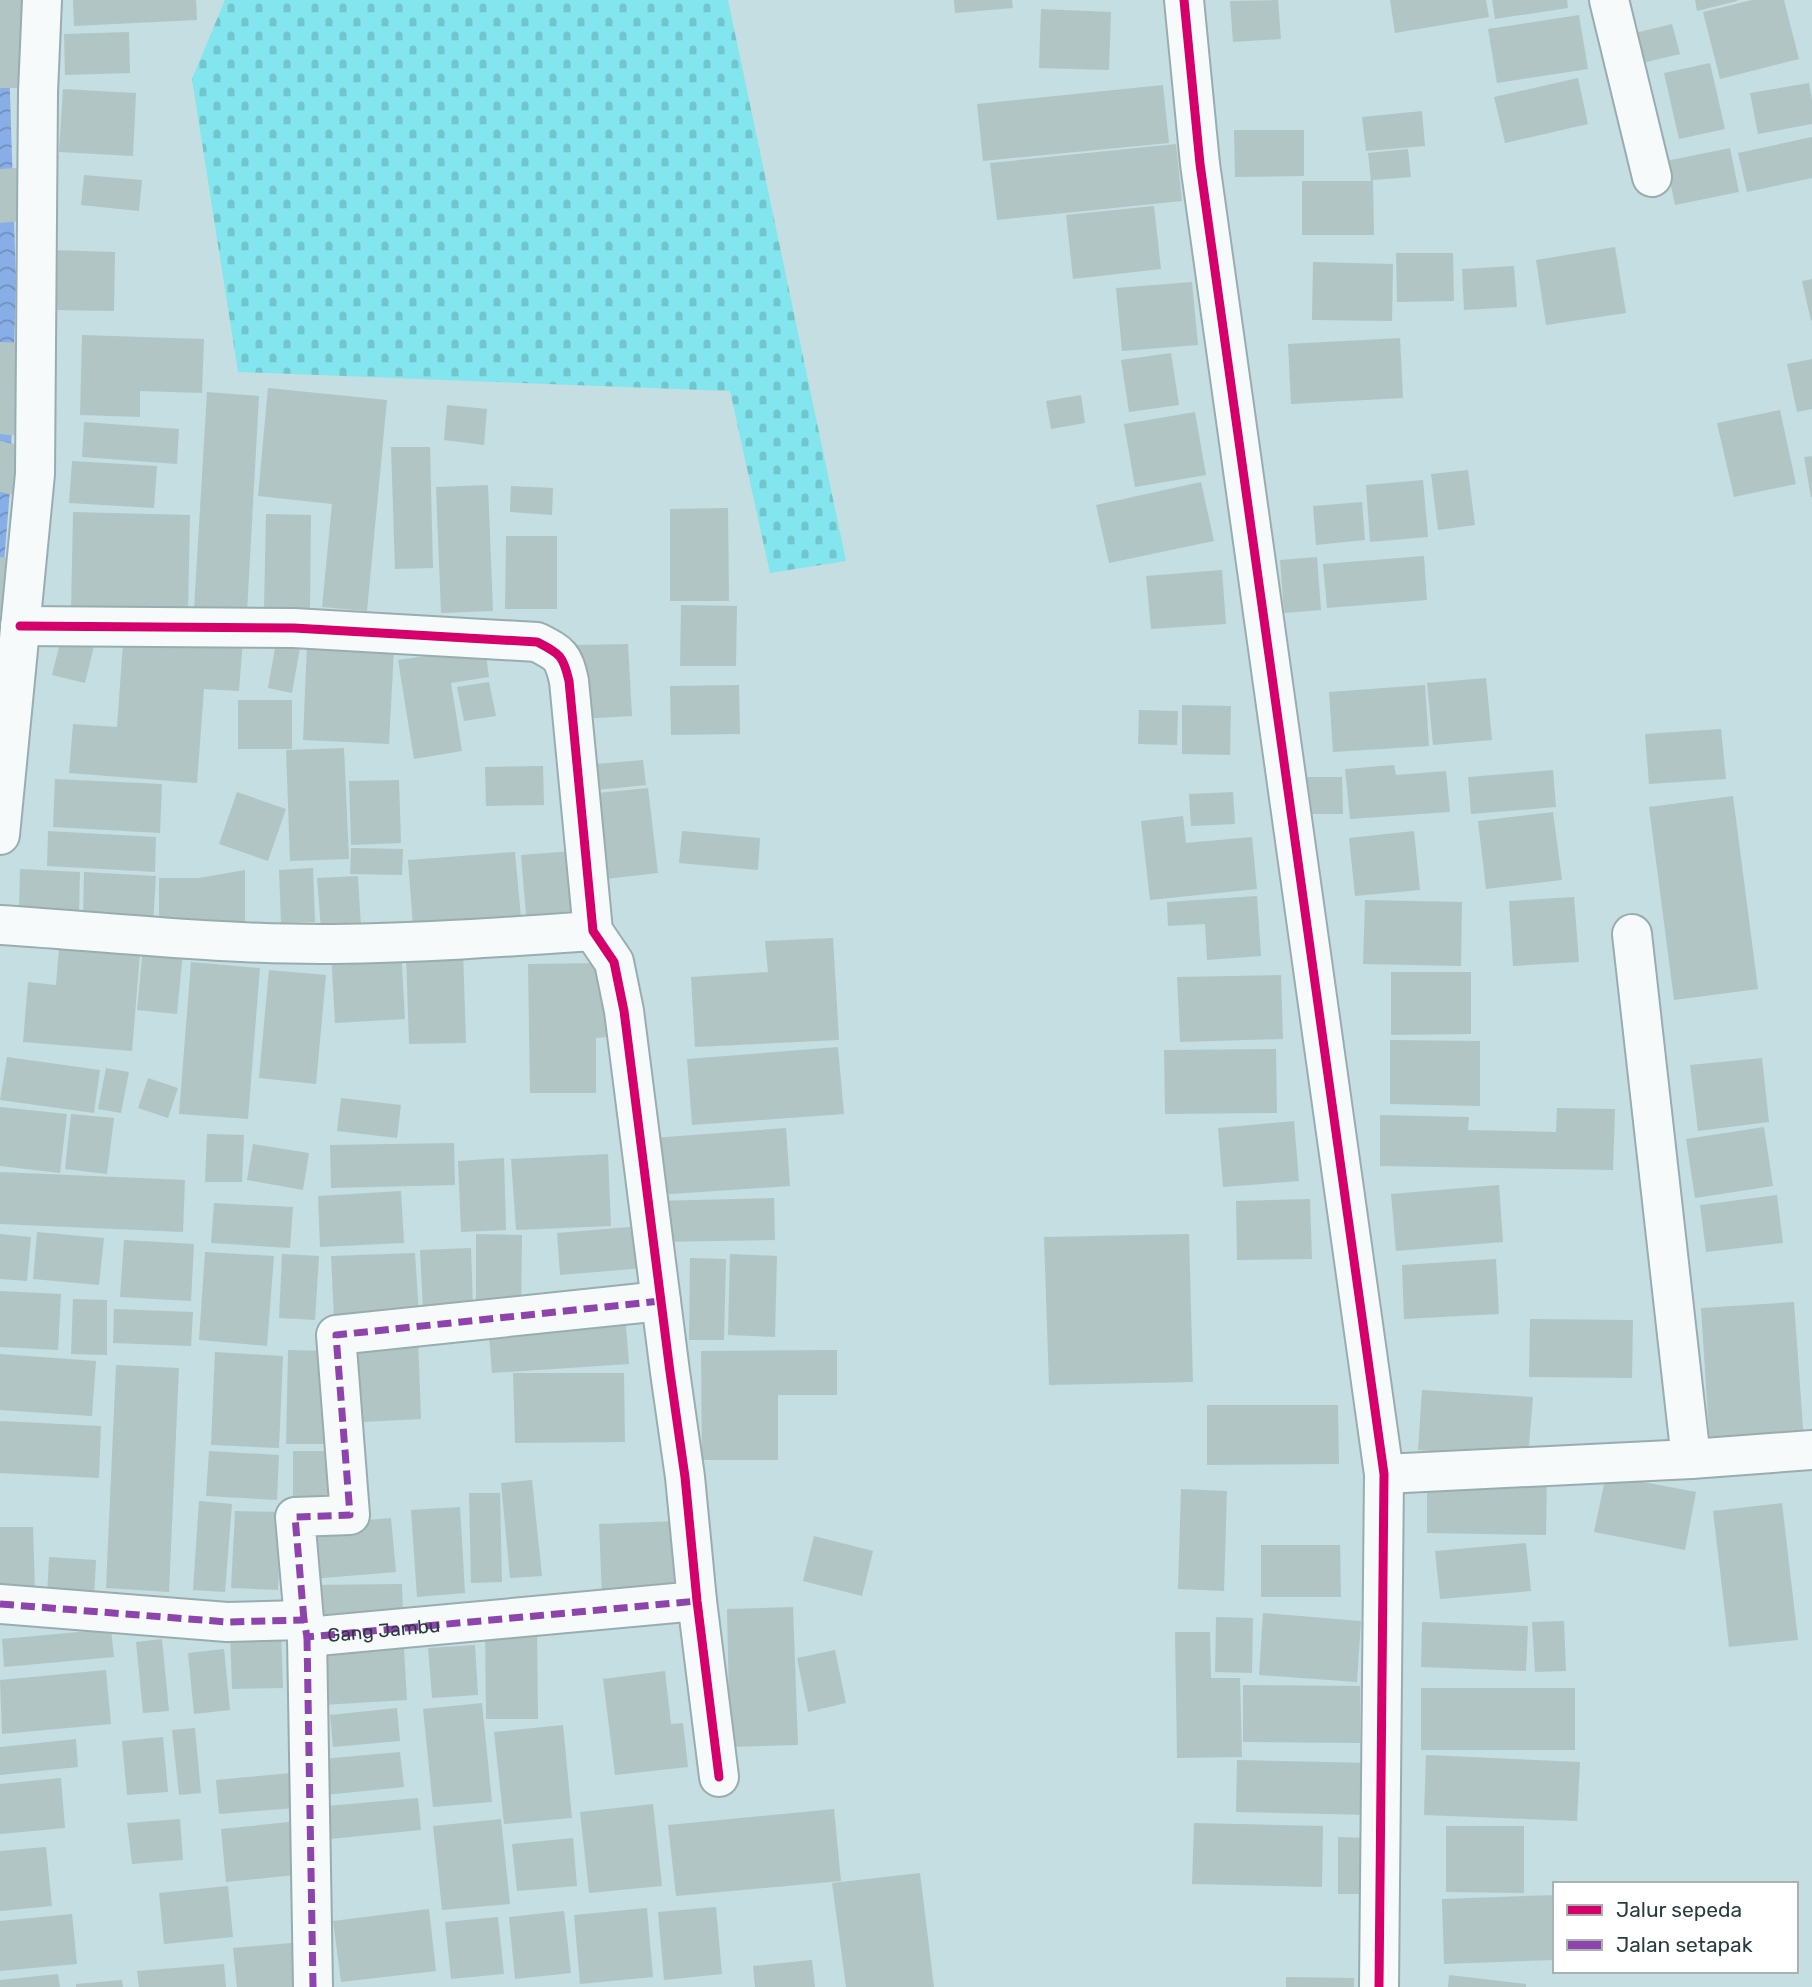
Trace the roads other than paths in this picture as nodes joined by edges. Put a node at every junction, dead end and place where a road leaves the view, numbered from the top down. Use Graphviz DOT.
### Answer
graph roads {
  1 [pos="42,0"];
  2 [pos="1184,0"];
  3 [pos="1609,0"];
  4 [pos="1652,177"];
  5 [pos="20,626"];
  6 [pos="0,835"];
  7 [pos="0,925"];
  8 [pos="593,930"];
  9 [pos="1632,933"];
  10 [pos="662,1301"];
  11 [pos="1812,1450"];
  12 [pos="1691,1459"];
  13 [pos="1384,1474"];
  14 [pos="697,1601"];
  15 [pos="0,1604"];
  16 [pos="306,1628"];
  17 [pos="719,1777"];
  18 [pos="313,1987"];
  19 [pos="1379,1987"];
  1 -- 5 [label="street"];
  2 -- 13 [label="street"];
  3 -- 4 [label="street"];
  5 -- 6 [label="street"];
  5 -- 8 [label="street"];
  7 -- 8 [label="street"];
  8 -- 10 [label="street"];
  9 -- 12 [label="street"];
  10 -- 14 [label="street"];
  10 -- 16 [label="street"];
  11 -- 12 [label="street"];
  12 -- 13 [label="street"];
  13 -- 19 [label="street"];
  14 -- 16 [label="street, Gang Jambu"];
  14 -- 17 [label="street"];
  15 -- 16 [label="street, Gang Jambu"];
  16 -- 18 [label="street"];
}
